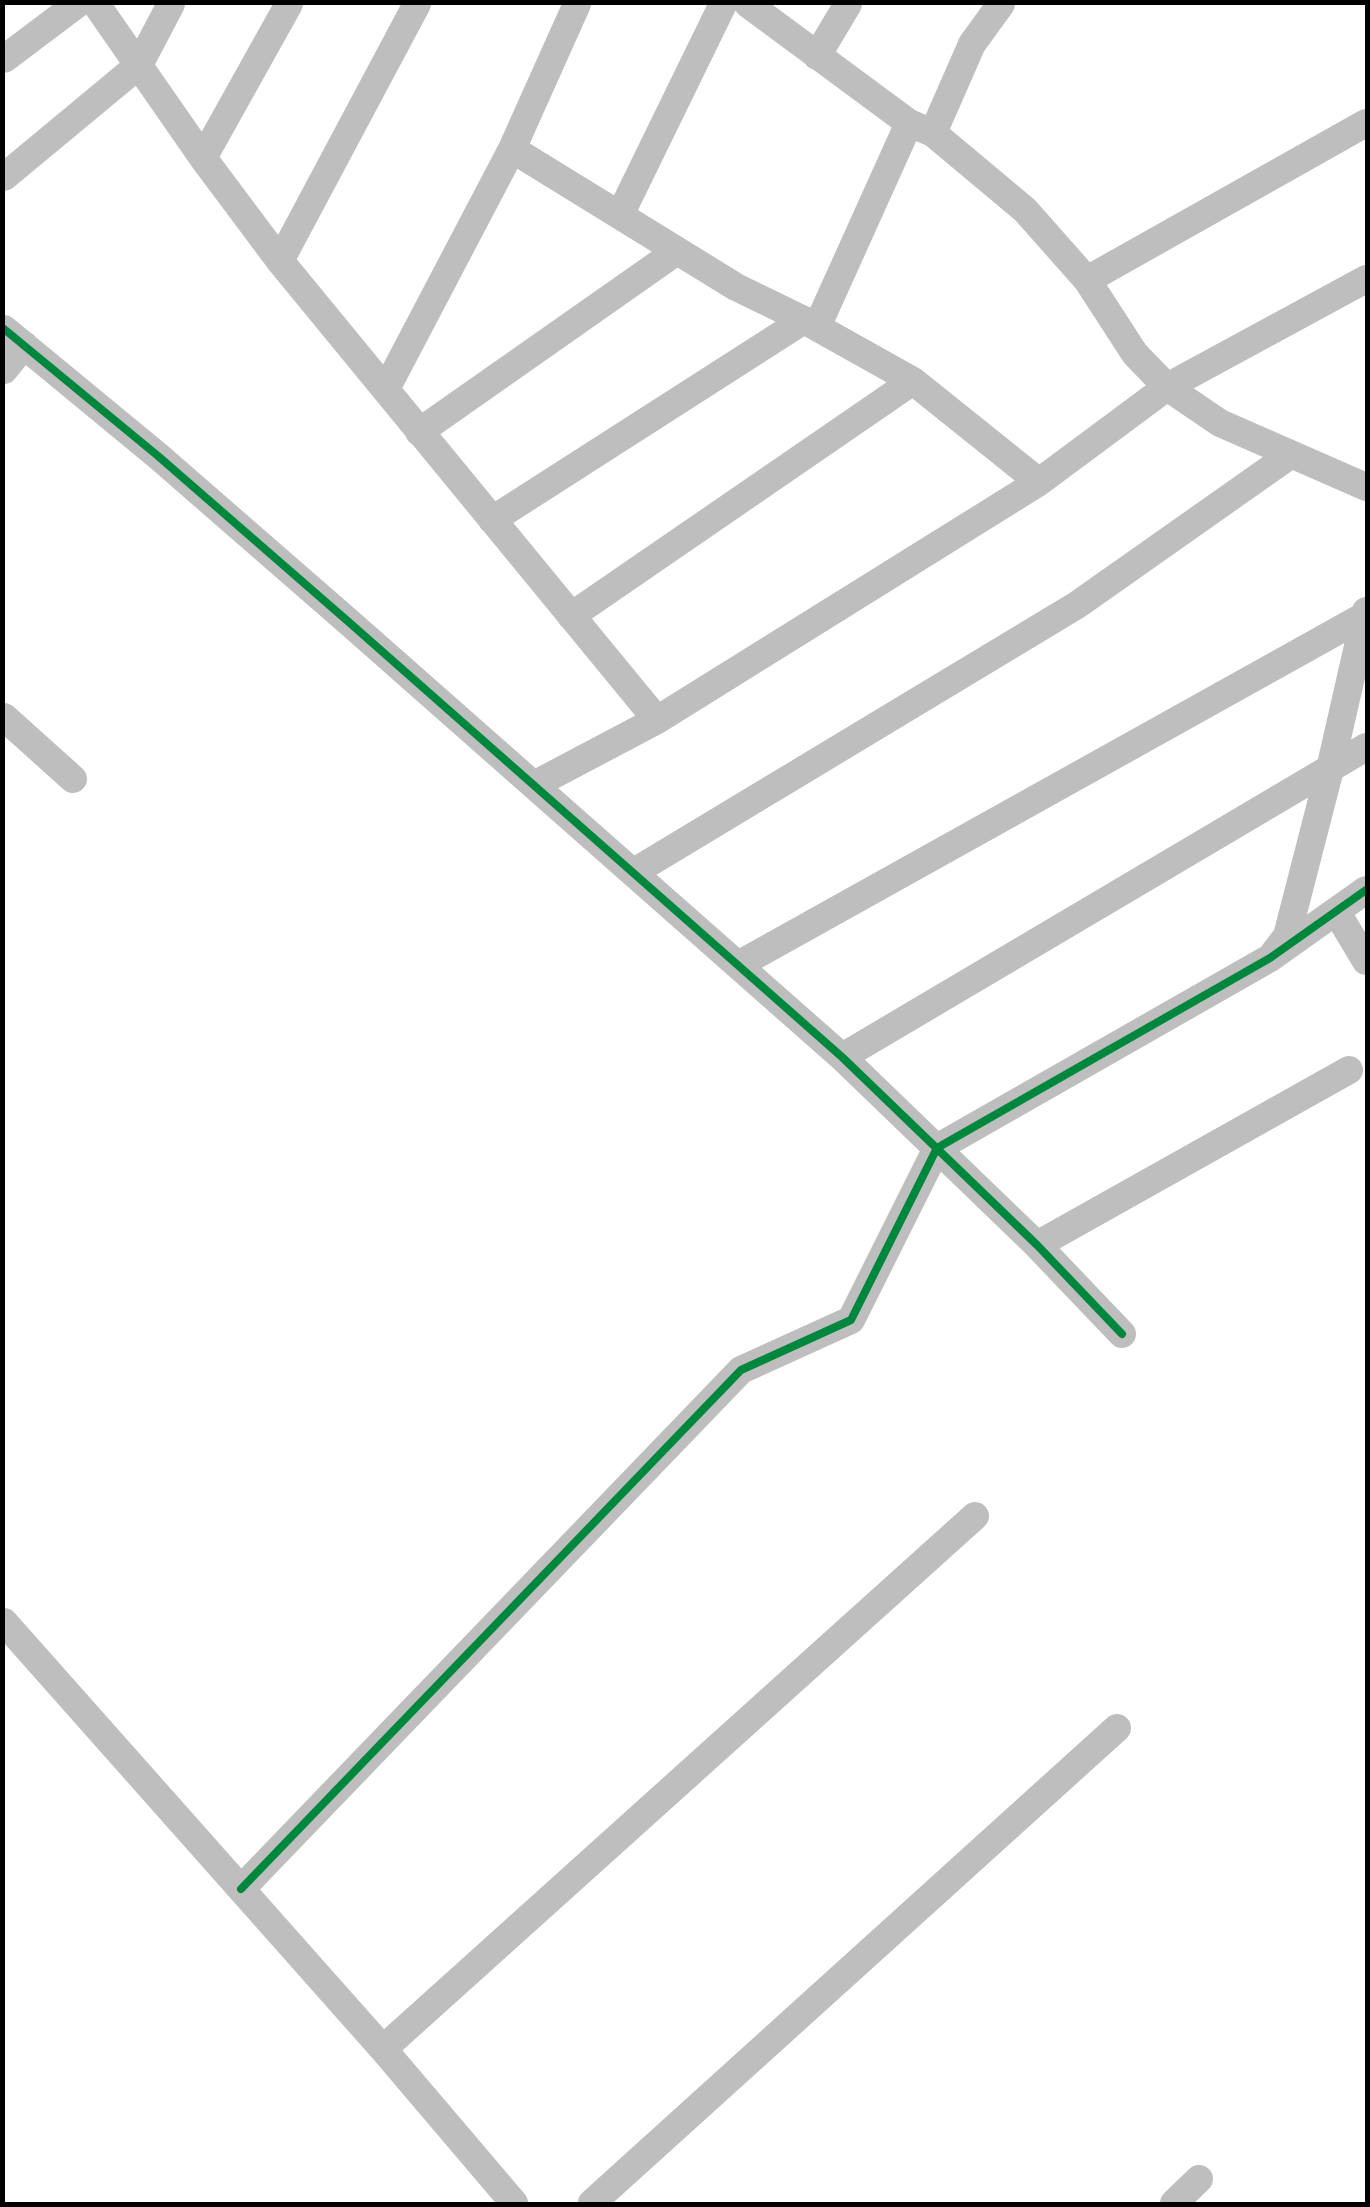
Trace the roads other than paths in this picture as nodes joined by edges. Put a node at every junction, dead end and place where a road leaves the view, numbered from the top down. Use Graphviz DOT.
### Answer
graph roads {
  1 [pos="77,4"];
  2 [pos="96,4"];
  3 [pos="171,4"];
  4 [pos="289,4"];
  5 [pos="417,4"];
  6 [pos="577,4"];
  7 [pos="722,4"];
  8 [pos="748,4"];
  9 [pos="848,4"];
  10 [pos="1001,4"];
  11 [pos="817,56"];
  12 [pos="4,59"];
  13 [pos="139,65"];
  14 [pos="1366,123"];
  15 [pos="921,128"];
  16 [pos="512,149"];
  17 [pos="203,158"];
  18 [pos="4,177"];
  19 [pos="620,215"];
  20 [pos="677,251"];
  21 [pos="280,261"];
  22 [pos="1366,279"];
  23 [pos="1087,280"];
  24 [pos="810,323"];
  25 [pos="14,337"];
  26 [pos="4,370"];
  27 [pos="913,381"];
  28 [pos="1167,387"];
  29 [pos="386,389"];
  30 [pos="419,432"];
  31 [pos="1290,455"];
  32 [pos="1039,482"];
  33 [pos="1366,487"];
  34 [pos="492,520"];
  35 [pos="1366,611"];
  36 [pos="1366,615"];
  37 [pos="571,616"];
  38 [pos="4,717"];
  39 [pos="657,720"];
  40 [pos="1366,747"];
  41 [pos="1330,769"];
  42 [pos="73,778"];
  43 [pos="534,785"];
  44 [pos="634,872"];
  45 [pos="1366,890"];
  46 [pos="1336,911"];
  47 [pos="1270,958"];
  48 [pos="1366,961"];
  49 [pos="738,965"];
  50 [pos="842,1057"];
  51 [pos="1349,1070"];
  52 [pos="937,1148"];
  53 [pos="1036,1245"];
  54 [pos="1122,1334"];
  55 [pos="975,1516"];
  56 [pos="4,1622"];
  57 [pos="1117,1728"];
  58 [pos="241,1889"];
  59 [pos="383,2050"];
  60 [pos="1200,2179"];
  61 [pos="514,2203"];
  62 [pos="592,2203"];
  63 [pos="1174,2203"];
  1 -- 12 [label="street"];
  2 -- 13 [label="street"];
  3 -- 13 [label="street"];
  4 -- 17 [label="street"];
  5 -- 21 [label="street"];
  6 -- 16 [label="street"];
  7 -- 19 [label="street"];
  8 -- 11 [label="street"];
  9 -- 11 [label="street"];
  10 -- 15 [label="street"];
  11 -- 15 [label="street"];
  13 -- 17 [label="street"];
  13 -- 18 [label="street"];
  14 -- 23 [label="street"];
  15 -- 23 [label="street"];
  15 -- 24 [label="street"];
  16 -- 19 [label="street"];
  16 -- 29 [label="street"];
  17 -- 21 [label="street"];
  19 -- 20 [label="street"];
  20 -- 24 [label="street"];
  20 -- 30 [label="street"];
  21 -- 29 [label="street"];
  22 -- 28 [label="street"];
  23 -- 28 [label="street"];
  24 -- 27 [label="street"];
  24 -- 34 [label="street"];
  25 -- 26 [label="street"];
  25 -- 43 [label="street"];
  27 -- 32 [label="street"];
  27 -- 37 [label="street"];
  28 -- 31 [label="street"];
  28 -- 32 [label="street"];
  29 -- 30 [label="street"];
  30 -- 34 [label="street"];
  31 -- 33 [label="street"];
  31 -- 44 [label="street"];
  32 -- 39 [label="street"];
  34 -- 37 [label="street"];
  35 -- 36 [label="street"];
  36 -- 41 [label="street"];
  36 -- 49 [label="street"];
  37 -- 39 [label="street"];
  38 -- 42 [label="street"];
  39 -- 43 [label="street"];
  40 -- 41 [label="street"];
  41 -- 47 [label="street"];
  41 -- 50 [label="street"];
  43 -- 44 [label="street"];
  44 -- 49 [label="street"];
  45 -- 46 [label="street"];
  46 -- 47 [label="street"];
  46 -- 48 [label="street"];
  47 -- 52 [label="street"];
  49 -- 50 [label="street"];
  50 -- 52 [label="street"];
  51 -- 53 [label="street"];
  52 -- 53 [label="street"];
  52 -- 58 [label="street"];
  53 -- 54 [label="street"];
  55 -- 59 [label="street"];
  56 -- 58 [label="street"];
  57 -- 62 [label="street"];
  58 -- 59 [label="street"];
  59 -- 61 [label="street"];
  60 -- 63 [label="street"];
}
